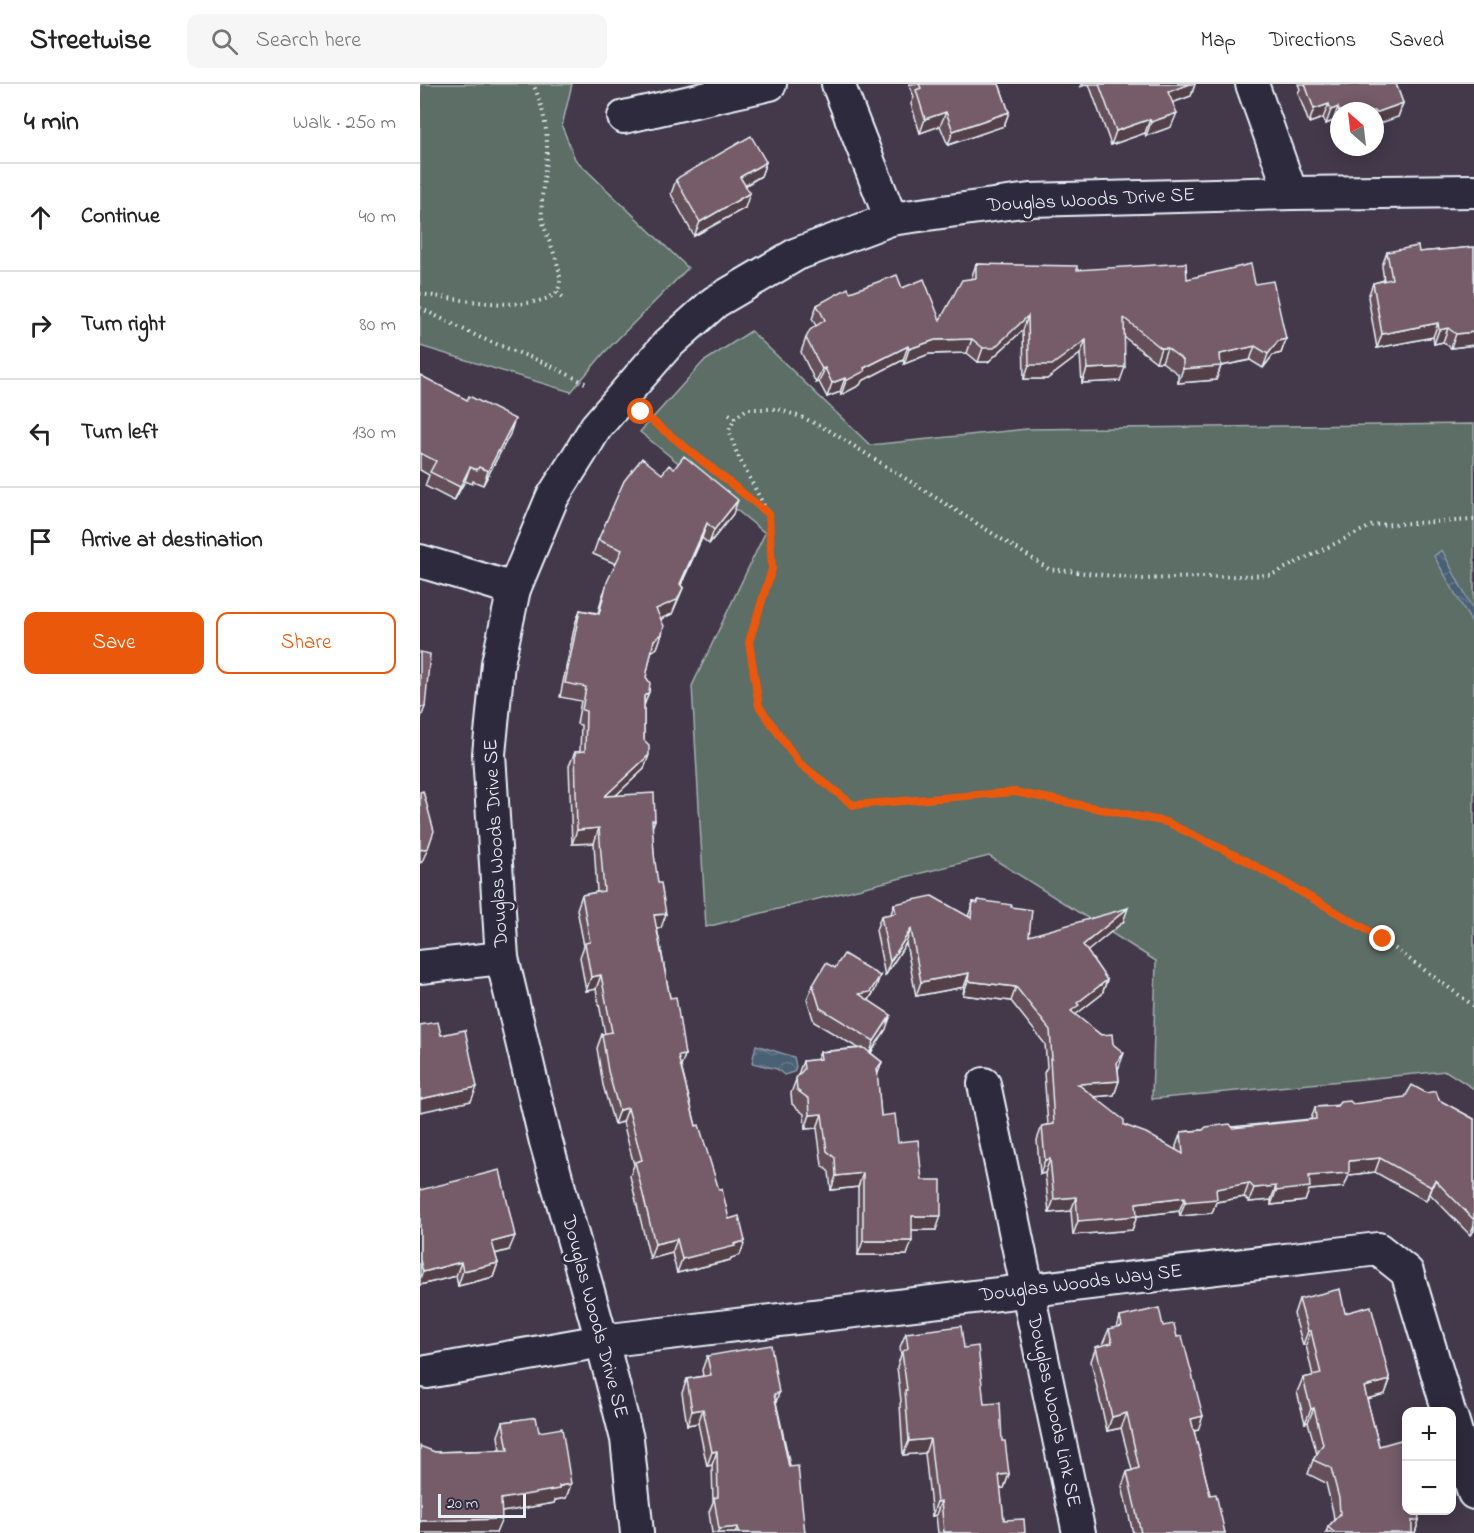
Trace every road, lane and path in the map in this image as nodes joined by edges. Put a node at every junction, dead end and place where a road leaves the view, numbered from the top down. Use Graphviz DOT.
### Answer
graph roads {
  1 [pos="533,84"];
  2 [pos="770,84"];
  3 [pos="838,84"];
  4 [pos="1252,84"];
  5 [pos="624,117"];
  6 [pos="1474,191"];
  7 [pos="1291,193"];
  8 [pos="891,219"];
  9 [pos="558,292"];
  10 [pos="420,294"];
  11 [pos="564,298"];
  12 [pos="420,308"];
  13 [pos="585,383"];
  14 [pos="641,412"];
  15 [pos="729,414"];
  16 [pos="735,418"];
  17 [pos="769,514"];
  18 [pos="1474,520"];
  19 [pos="420,561"];
  20 [pos="514,589"];
  21 [pos="502,958"];
  22 [pos="420,967"];
  23 [pos="1474,1005"];
  24 [pos="984,1084"];
  25 [pos="1027,1290"];
  26 [pos="602,1341"];
  27 [pos="427,1372"];
  28 [pos="1448,1407"];
  29 [pos="1456,1432"];
  30 [pos="1474,1493"];
  31 [pos="637,1533"];
  32 [pos="1079,1533"];
  1 -- 9 [label="path"];
  2 -- 5 [label="street"];
  3 -- 8 [label="street"];
  4 -- 7 [label="street"];
  6 -- 7 [label="street, Douglas Woods Drive SE"];
  7 -- 8 [label="street, Douglas Woods Drive SE"];
  8 -- 20 [label="street, Douglas Woods Drive SE"];
  9 -- 10 [label="path"];
  9 -- 11 [label="path"];
  12 -- 13 [label="path"];
  14 -- 17 [label="path"];
  15 -- 16 [label="path"];
  16 -- 17 [label="path"];
  16 -- 18 [label="path"];
  17 -- 23 [label="path"];
  19 -- 20 [label="street"];
  20 -- 21 [label="street, Douglas Woods Drive SE"];
  21 -- 22 [label="street"];
  21 -- 26 [label="street, Douglas Woods Drive SE"];
  24 -- 25 [label="street, Douglas Woods Link SE"];
  25 -- 26 [label="street, Douglas Woods Way SE"];
  25 -- 28 [label="street, Douglas Woods Way SE"];
  25 -- 32 [label="street, Douglas Woods Link SE"];
  26 -- 27 [label="street, Douglas Woods Way SE"];
  26 -- 31 [label="street, Douglas Woods Drive SE"];
  29 -- 30 [label="street"];
}
